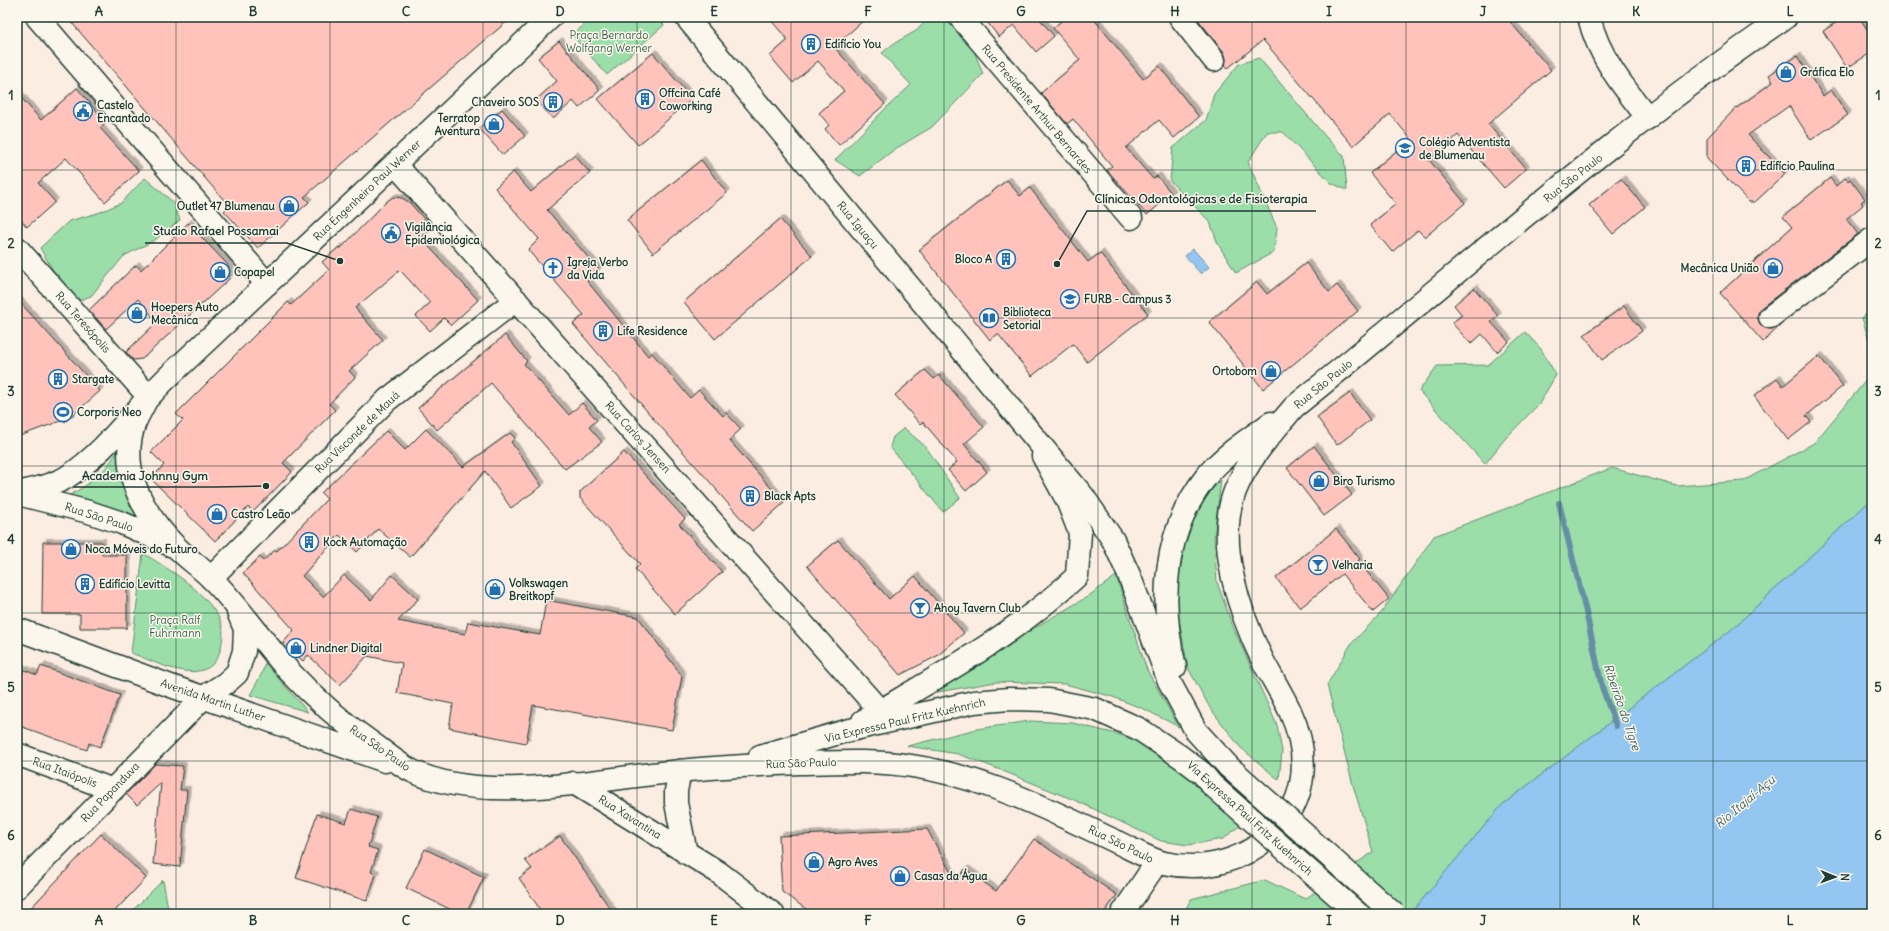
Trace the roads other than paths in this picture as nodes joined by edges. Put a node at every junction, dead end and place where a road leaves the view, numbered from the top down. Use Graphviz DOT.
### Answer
graph roads {
  1 [pos="37,17"];
  2 [pos="551,17"];
  3 [pos="686,17"];
  4 [pos="960,17"];
  5 [pos="1180,17"];
  6 [pos="1589,17"];
  7 [pos="1786,17"];
  8 [pos="1214,60"];
  9 [pos="1648,118"];
  10 [pos="395,164"];
  11 [pos="1131,218"];
  12 [pos="1872,239"];
  13 [pos="17,248"];
  14 [pos="267,284"];
  15 [pos="516,300"];
  16 [pos="1770,317"];
  17 [pos="148,396"];
  18 [pos="1294,407"];
  19 [pos="1031,433"];
  20 [pos="17,493"];
  21 [pos="178,548"];
  22 [pos="211,578"];
  23 [pos="234,603"];
  24 [pos="17,629"];
  25 [pos="204,697"];
  26 [pos="880,711"];
  27 [pos="846,731"];
  28 [pos="1196,731"];
  29 [pos="17,754"];
  30 [pos="718,766"];
  31 [pos="410,770"];
  32 [pos="680,771"];
  33 [pos="574,783"];
  34 [pos="113,790"];
  35 [pos="686,853"];
  36 [pos="1157,862"];
  37 [pos="17,887"];
  38 [pos="773,914"];
  39 [pos="1122,914"];
  40 [pos="1358,914"];
  41 [pos="1394,914"];
  1 -- 14 [label="main road"];
  2 -- 10 [label="main road, Rua Engenheiro Paul Werner"];
  3 -- 19 [label="main road, Rua Iguaçu"];
  4 -- 11 [label="main road, Rua Presidente Arthur Bernardes"];
  5 -- 8 [label="main road"];
  6 -- 9 [label="main road"];
  7 -- 9 [label="main road, Rua São Paulo"];
  9 -- 18 [label="main road, Rua São Paulo"];
  10 -- 14 [label="main road, Rua Engenheiro Paul Werner"];
  10 -- 15 [label="main road, Rua Carlos Jensen"];
  12 -- 16 [label="main road"];
  13 -- 17 [label="main road, Rua Teresópolis"];
  14 -- 17 [label="main road, Rua Engenheiro Paul Werner"];
  15 -- 22 [label="main road, Rua Visconde de Mauá"];
  15 -- 26 [label="main road, Rua Carlos Jensen"];
  17 -- 20 [label="main road, Rua São Paulo"];
  17 -- 21 [label="main road, Rua São Paulo"];
  18 -- 28 [label="main road"];
  18 -- 36 [label="main road, Rua São Paulo"];
  19 -- 26 [label="main road"];
  19 -- 28 [label="main road"];
  20 -- 21 [label="main road, Rua São Paulo"];
  21 -- 22 [label="main road, Rua São Paulo"];
  22 -- 23 [label="main road, Rua São Paulo"];
  23 -- 25 [label="main road, Rua São Paulo"];
  23 -- 31 [label="main road, Rua São Paulo"];
  24 -- 25 [label="main road, Avenida Martin Luther"];
  25 -- 31 [label="main road, Avenida Martin Luther"];
  25 -- 34 [label="main road, Rua Papanduva"];
  26 -- 27 [label="main road"];
  27 -- 30 [label="main road, Via Expressa Paul Fritz Kuehnrich"];
  27 -- 40 [label="main road, Via Expressa Paul Fritz Kuehnrich, bridge"];
  28 -- 41 [label="main road, bridge"];
  29 -- 34 [label="main road, Rua Itaiópolis"];
  30 -- 32 [label="main road, Rua São Paulo"];
  30 -- 36 [label="main road, Rua São Paulo"];
  31 -- 33 [label="main road, Rua São Paulo"];
  32 -- 33 [label="main road, Rua São Paulo"];
  32 -- 35 [label="main road"];
  33 -- 35 [label="main road, Rua Xavantina"];
  34 -- 37 [label="main road, Rua Papanduva"];
  35 -- 38 [label="main road, Rua Xavantina"];
  36 -- 39 [label="main road"];
}
